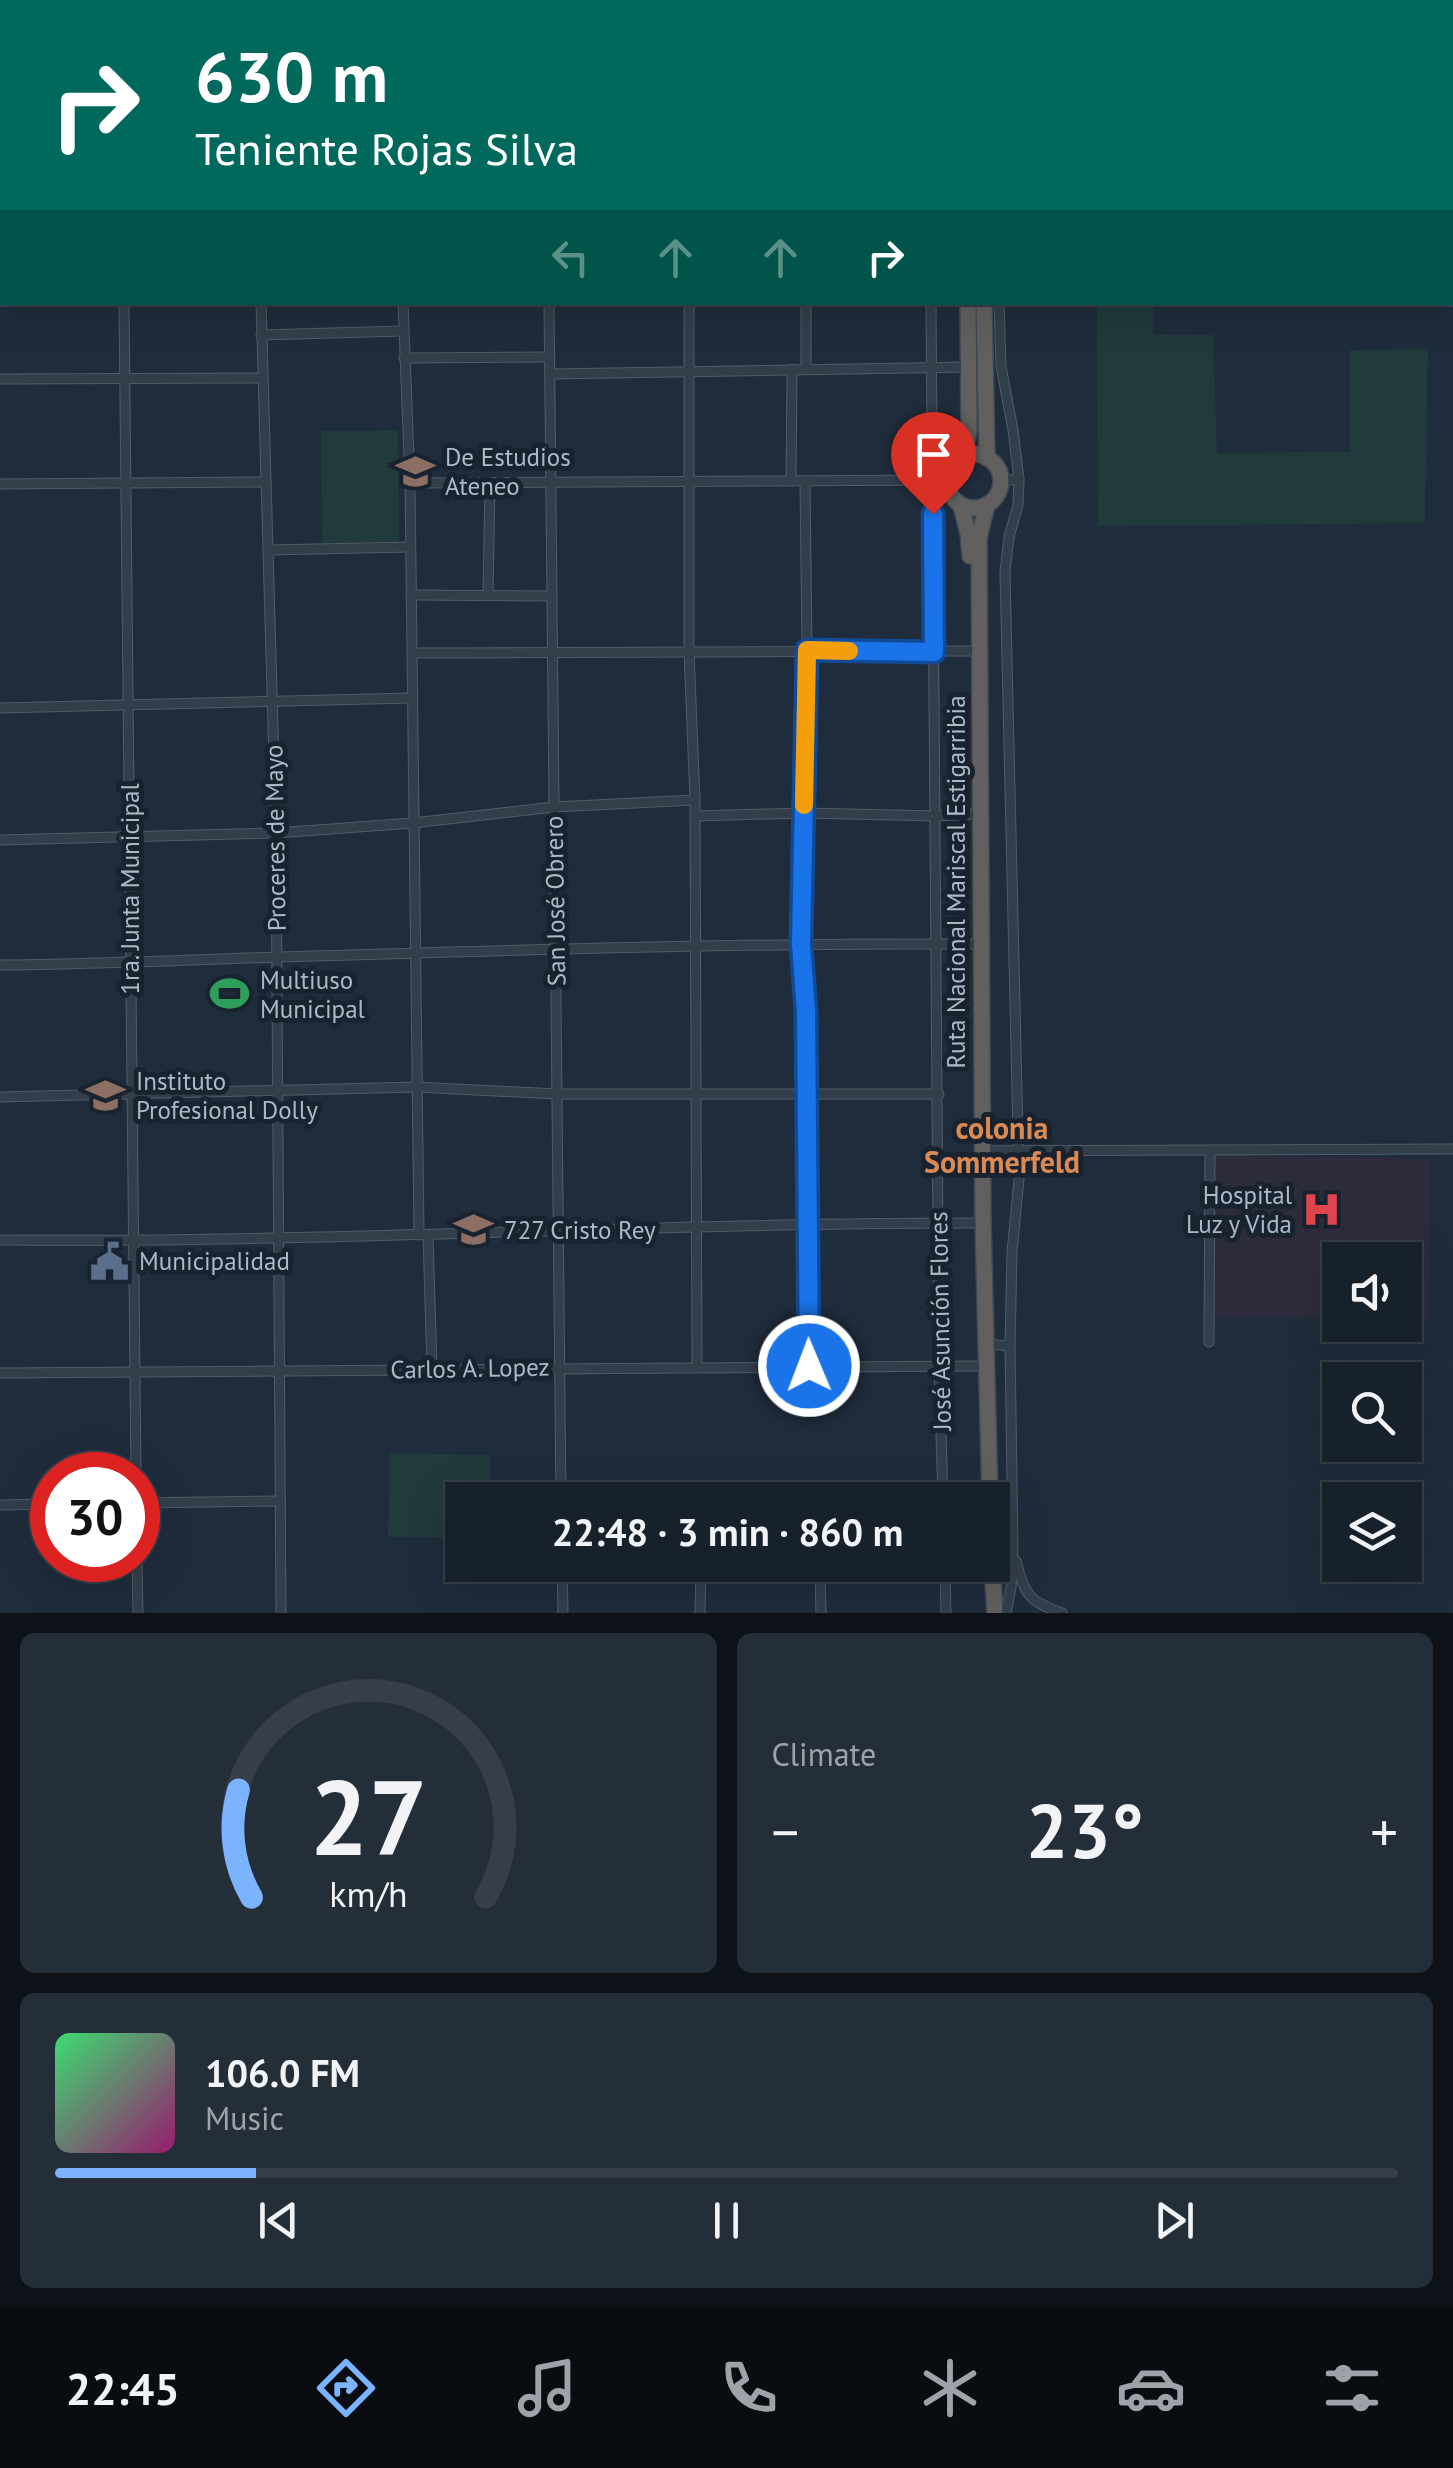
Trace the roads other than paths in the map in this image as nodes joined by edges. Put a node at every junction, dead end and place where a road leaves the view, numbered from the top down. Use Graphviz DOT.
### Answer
graph roads {
  1 [pos="124,305"];
  2 [pos="261,305"];
  3 [pos="403,305"];
  4 [pos="549,305"];
  5 [pos="689,305"];
  6 [pos="806,305"];
  7 [pos="932,305"];
  8 [pos="968,305"];
  9 [pos="984,305"];
  10 [pos="999,305"];
  11 [pos="403,331"];
  12 [pos="261,335"];
  13 [pos="550,356"];
  14 [pos="404,358"];
  15 [pos="932,367"];
  16 [pos="968,367"];
  17 [pos="806,369"];
  18 [pos="792,370"];
  19 [pos="689,371"];
  20 [pos="550,374"];
  21 [pos="262,378"];
  22 [pos="0,379"];
  23 [pos="125,379"];
  24 [pos="964,456"];
  25 [pos="986,458"];
  26 [pos="940,480"];
  27 [pos="1010,480"];
  28 [pos="792,481"];
  29 [pos="805,481"];
  30 [pos="266,482"];
  31 [pos="551,482"];
  32 [pos="689,482"];
  33 [pos="410,483"];
  34 [pos="490,483"];
  35 [pos="0,484"];
  36 [pos="126,484"];
  37 [pos="987,505"];
  38 [pos="961,506"];
  39 [pos="410,547"];
  40 [pos="268,550"];
  41 [pos="411,595"];
  42 [pos="488,596"];
  43 [pos="552,596"];
  44 [pos="807,650"];
  45 [pos="689,651"];
  46 [pos="972,651"];
  47 [pos="553,652"];
  48 [pos="934,652"];
  49 [pos="412,653"];
  50 [pos="412,698"];
  51 [pos="274,701"];
  52 [pos="128,705"];
  53 [pos="0,708"];
  54 [pos="695,800"];
  55 [pos="554,807"];
  56 [pos="804,812"];
  57 [pos="974,814"];
  58 [pos="695,816"];
  59 [pos="936,816"];
  60 [pos="413,823"];
  61 [pos="276,833"];
  62 [pos="130,837"];
  63 [pos="0,840"];
  64 [pos="801,944"];
  65 [pos="936,944"];
  66 [pos="976,944"];
  67 [pos="694,945"];
  68 [pos="556,949"];
  69 [pos="415,954"];
  70 [pos="277,957"];
  71 [pos="131,964"];
  72 [pos="0,965"];
  73 [pos="416,1087"];
  74 [pos="278,1092"];
  75 [pos="131,1094"];
  76 [pos="557,1094"];
  77 [pos="938,1094"];
  78 [pos="696,1095"];
  79 [pos="806,1095"];
  80 [pos="0,1097"];
  81 [pos="1210,1150"];
  82 [pos="1453,1150"];
  83 [pos="984,1151"];
  84 [pos="1017,1152"];
  85 [pos="977,1222"];
  86 [pos="938,1223"];
  87 [pos="807,1225"];
  88 [pos="696,1227"];
  89 [pos="558,1230"];
  90 [pos="423,1235"];
  91 [pos="0,1240"];
  92 [pos="279,1240"];
  93 [pos="134,1242"];
  94 [pos="1209,1342"];
  95 [pos="986,1344"];
  96 [pos="1010,1346"];
  97 [pos="809,1366"];
  98 [pos="940,1366"];
  99 [pos="978,1366"];
  100 [pos="697,1367"];
  101 [pos="560,1368"];
  102 [pos="432,1369"];
  103 [pos="279,1370"];
  104 [pos="136,1371"];
  105 [pos="0,1373"];
  106 [pos="1010,1434"];
  107 [pos="988,1437"];
  108 [pos="136,1452"];
  109 [pos="562,1482"];
  110 [pos="943,1482"];
  111 [pos="981,1482"];
  112 [pos="989,1482"];
  113 [pos="280,1501"];
  114 [pos="30,1504"];
  115 [pos="160,1504"];
  116 [pos="0,1505"];
  117 [pos="1013,1548"];
  118 [pos="137,1582"];
  119 [pos="562,1582"];
  120 [pos="701,1582"];
  121 [pos="820,1582"];
  122 [pos="945,1582"];
  123 [pos="985,1582"];
  124 [pos="993,1582"];
  125 [pos="138,1613"];
  126 [pos="280,1613"];
  127 [pos="562,1613"];
  128 [pos="700,1613"];
  129 [pos="821,1613"];
  130 [pos="946,1613"];
  131 [pos="986,1613"];
  132 [pos="995,1613"];
  133 [pos="1006,1613"];
  134 [pos="1062,1613"];
  1 -- 23 [label="street, 1ra. Junta Municipal"];
  2 -- 12 [label="street, Proceres de Mayo"];
  3 -- 11 [label="street"];
  4 -- 13 [label="street, San José Obrero"];
  5 -- 19 [label="street"];
  6 -- 17 [label="street"];
  7 -- 15 [label="street, José Asunción Flores"];
  8 -- 16 [label="highway"];
  9 -- 25 [label="highway"];
  10 -- 27 [label="street"];
  11 -- 12 [label="street"];
  11 -- 14 [label="street"];
  12 -- 21 [label="street, Proceres de Mayo"];
  13 -- 14 [label="street"];
  13 -- 20 [label="street, San José Obrero"];
  14 -- 33 [label="street"];
  15 -- 16 [label="street"];
  15 -- 17 [label="street"];
  15 -- 26 [label="street, José Asunción Flores"];
  16 -- 24 [label="highway"];
  17 -- 18 [label="street"];
  18 -- 19 [label="street"];
  18 -- 28 [label="street"];
  19 -- 20 [label="street"];
  19 -- 32 [label="street"];
  20 -- 31 [label="street, San José Obrero"];
  21 -- 23 [label="street"];
  21 -- 30 [label="street, Proceres de Mayo"];
  22 -- 23 [label="street"];
  23 -- 36 [label="street, 1ra. Junta Municipal"];
  24 -- 25 [label="highway"];
  24 -- 26 [label="highway"];
  25 -- 27 [label="highway"];
  26 -- 29 [label="street"];
  26 -- 38 [label="highway"];
  26 -- 48 [label="street, José Asunción Flores"];
  27 -- 37 [label="highway"];
  27 -- 84 [label="street"];
  28 -- 29 [label="street"];
  28 -- 32 [label="street"];
  29 -- 44 [label="street"];
  30 -- 36 [label="street"];
  30 -- 40 [label="street, Proceres de Mayo"];
  31 -- 32 [label="street"];
  31 -- 34 [label="street"];
  31 -- 43 [label="street, San José Obrero"];
  32 -- 45 [label="street"];
  33 -- 34 [label="street"];
  33 -- 39 [label="street"];
  34 -- 42 [label="street"];
  35 -- 36 [label="street"];
  36 -- 52 [label="street, 1ra. Junta Municipal"];
  37 -- 38 [label="highway"];
  37 -- 83 [label="highway, Ruta Nacional Mariscal Estigarribia"];
  38 -- 46 [label="highway, Ruta Nacional Mariscal Estigarribia"];
  39 -- 40 [label="street"];
  39 -- 41 [label="street"];
  40 -- 51 [label="street, Proceres de Mayo"];
  41 -- 42 [label="street"];
  41 -- 49 [label="street"];
  42 -- 43 [label="street"];
  43 -- 47 [label="street, San José Obrero"];
  44 -- 45 [label="street"];
  44 -- 48 [label="street"];
  44 -- 56 [label="street"];
  45 -- 47 [label="street"];
  45 -- 54 [label="street"];
  46 -- 48 [label="street"];
  46 -- 57 [label="highway, Ruta Nacional Mariscal Estigarribia"];
  47 -- 49 [label="street"];
  47 -- 55 [label="street, San José Obrero"];
  48 -- 59 [label="street, José Asunción Flores"];
  49 -- 50 [label="street"];
  50 -- 51 [label="street"];
  50 -- 60 [label="street"];
  51 -- 52 [label="street"];
  51 -- 61 [label="street, Proceres de Mayo"];
  52 -- 53 [label="street"];
  52 -- 62 [label="street, 1ra. Junta Municipal"];
  54 -- 55 [label="street"];
  54 -- 58 [label="street"];
  55 -- 60 [label="street"];
  55 -- 68 [label="street, San José Obrero"];
  56 -- 58 [label="street"];
  56 -- 59 [label="street"];
  56 -- 64 [label="street"];
  57 -- 59 [label="street"];
  57 -- 66 [label="highway, Ruta Nacional Mariscal Estigarribia"];
  58 -- 67 [label="street"];
  59 -- 65 [label="street, José Asunción Flores"];
  60 -- 61 [label="street"];
  60 -- 69 [label="street"];
  61 -- 62 [label="street"];
  61 -- 70 [label="street, Proceres de Mayo"];
  62 -- 63 [label="street"];
  62 -- 71 [label="street, 1ra. Junta Municipal"];
  64 -- 65 [label="street"];
  64 -- 67 [label="street"];
  64 -- 79 [label="street"];
  65 -- 66 [label="street"];
  65 -- 77 [label="street, José Asunción Flores"];
  66 -- 85 [label="highway, Ruta Nacional Mariscal Estigarribia"];
  67 -- 68 [label="street"];
  67 -- 78 [label="street"];
  68 -- 69 [label="street"];
  68 -- 76 [label="street, San José Obrero"];
  69 -- 70 [label="street"];
  69 -- 73 [label="street"];
  70 -- 71 [label="street"];
  70 -- 74 [label="street, Proceres de Mayo"];
  71 -- 72 [label="street"];
  71 -- 75 [label="street, 1ra. Junta Municipal"];
  73 -- 74 [label="street"];
  73 -- 76 [label="street"];
  73 -- 90 [label="street"];
  74 -- 75 [label="street"];
  74 -- 92 [label="street, Proceres de Mayo"];
  75 -- 80 [label="street"];
  75 -- 93 [label="street, 1ra. Junta Municipal"];
  76 -- 78 [label="street"];
  76 -- 89 [label="street, San José Obrero"];
  77 -- 79 [label="street"];
  77 -- 86 [label="street, José Asunción Flores"];
  78 -- 79 [label="street"];
  78 -- 88 [label="street"];
  79 -- 87 [label="street"];
  81 -- 82 [label="street"];
  81 -- 84 [label="street"];
  81 -- 94 [label="street"];
  83 -- 84 [label="street"];
  83 -- 95 [label="highway, Ruta Nacional Mariscal Estigarribia"];
  84 -- 96 [label="street"];
  85 -- 86 [label="street"];
  85 -- 99 [label="highway, Ruta Nacional Mariscal Estigarribia"];
  86 -- 87 [label="street"];
  86 -- 98 [label="street, José Asunción Flores"];
  87 -- 88 [label="street"];
  87 -- 97 [label="street"];
  88 -- 89 [label="street"];
  88 -- 100 [label="street"];
  89 -- 90 [label="street"];
  89 -- 101 [label="street, San José Obrero"];
  90 -- 92 [label="street"];
  90 -- 102 [label="street"];
  91 -- 93 [label="street"];
  92 -- 93 [label="street"];
  92 -- 103 [label="street, Proceres de Mayo"];
  93 -- 104 [label="street, 1ra. Junta Municipal"];
  95 -- 96 [label="street"];
  95 -- 107 [label="highway, Ruta Nacional Mariscal Estigarribia"];
  96 -- 106 [label="street"];
  97 -- 98 [label="street, Carlos A. Lopez"];
  97 -- 100 [label="street, Carlos A. Lopez"];
  98 -- 99 [label="street, Carlos A. Lopez"];
  98 -- 110 [label="street, José Asunción Flores"];
  99 -- 111 [label="highway, Ruta Nacional Mariscal Estigarribia"];
  100 -- 101 [label="street, Carlos A. Lopez"];
  101 -- 102 [label="street, Carlos A. Lopez"];
  101 -- 109 [label="street, San José Obrero"];
  102 -- 103 [label="street, Carlos A. Lopez"];
  103 -- 104 [label="street, Carlos A. Lopez"];
  103 -- 113 [label="street, Proceres de Mayo"];
  104 -- 105 [label="street, Carlos A. Lopez"];
  104 -- 108 [label="street, 1ra. Junta Municipal"];
  106 -- 107 [label="street"];
  106 -- 117 [label="street"];
  107 -- 112 [label="highway, Ruta Nacional Mariscal Estigarribia"];
  113 -- 115 [label="street"];
  113 -- 126 [label="street, Proceres de Mayo"];
  114 -- 116 [label="street"];
  117 -- 133 [label="street"];
  117 -- 134 [label="street"];
  118 -- 125 [label="street"];
  119 -- 127 [label="street"];
  120 -- 128 [label="street"];
  121 -- 129 [label="street"];
  122 -- 130 [label="street"];
  123 -- 131 [label="highway"];
  124 -- 132 [label="highway"];
}
